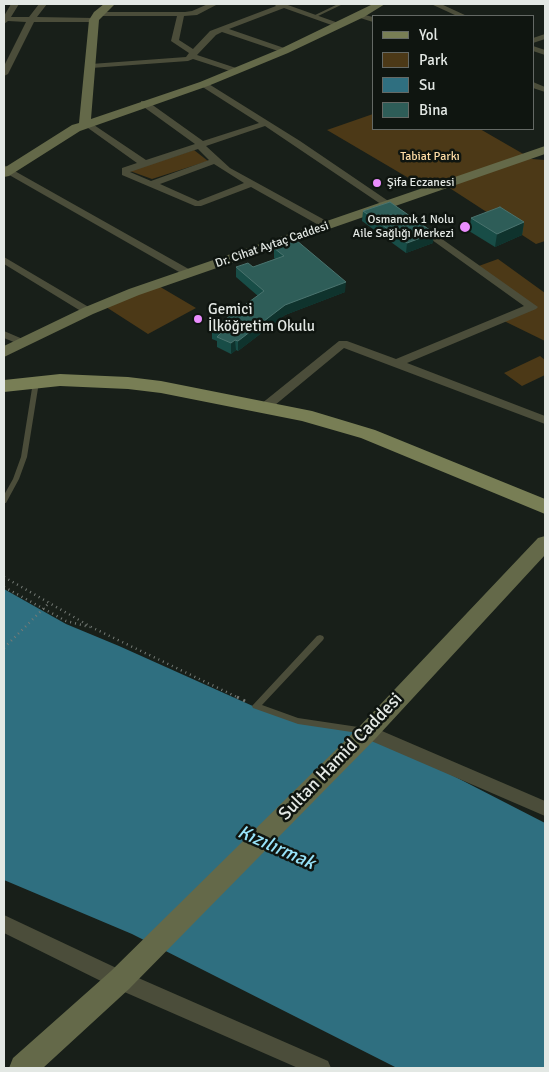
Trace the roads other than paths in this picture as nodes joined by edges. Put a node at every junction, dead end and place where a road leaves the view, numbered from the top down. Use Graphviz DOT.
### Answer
graph roads {
  1 [pos="15,4"];
  2 [pos="43,4"];
  3 [pos="110,4"];
  4 [pos="214,4"];
  5 [pos="341,4"];
  6 [pos="380,4"];
  7 [pos="435,4"];
  8 [pos="281,5"];
  9 [pos="181,14"];
  10 [pos="360,15"];
  11 [pos="460,15"];
  12 [pos="314,16"];
  13 [pos="96,17"];
  14 [pos="4,20"];
  15 [pos="31,20"];
  16 [pos="372,20"];
  17 [pos="340,25"];
  18 [pos="220,29"];
  19 [pos="284,51"];
  20 [pos="194,54"];
  21 [pos="91,66"];
  22 [pos="236,71"];
  23 [pos="4,74"];
  24 [pos="204,84"];
  25 [pos="144,104"];
  26 [pos="85,123"];
  27 [pos="266,123"];
  28 [pos="200,145"];
  29 [pos="545,150"];
  30 [pos="519,160"];
  31 [pos="545,160"];
  32 [pos="216,161"];
  33 [pos="144,163"];
  34 [pos="5,171"];
  35 [pos="150,184"];
  36 [pos="251,184"];
  37 [pos="388,205"];
  38 [pos="328,226"];
  39 [pos="4,260"];
  40 [pos="190,274"];
  41 [pos="88,310"];
  42 [pos="4,334"];
  43 [pos="21,342"];
  44 [pos="4,352"];
  45 [pos="398,363"];
  46 [pos="36,382"];
  47 [pos="4,386"];
  48 [pos="265,407"];
  49 [pos="545,420"];
  50 [pos="4,501"];
  51 [pos="545,507"];
  52 [pos="545,543"];
  53 [pos="320,638"];
  54 [pos="368,732"];
  55 [pos="545,809"];
  56 [pos="4,924"];
  57 [pos="120,980"];
  58 [pos="23,1068"];
  59 [pos="321,1068"];
  1 -- 14 [label="street"];
  2 -- 15 [label="street"];
  3 -- 13 [label="street"];
  4 -- 9 [label="street"];
  5 -- 12 [label="lane"];
  6 -- 10 [label="street"];
  7 -- 11 [label="street"];
  8 -- 12 [label="street"];
  8 -- 18 [label="street"];
  9 -- 13 [label="street"];
  9 -- 20 [label="street"];
  10 -- 16 [label="street"];
  10 -- 17 [label="street"];
  12 -- 17 [label="street"];
  13 -- 15 [label="street"];
  13 -- 21 [label="street"];
  14 -- 15 [label="street"];
  15 -- 23 [label="street"];
  17 -- 19 [label="street"];
  18 -- 19 [label="street"];
  18 -- 20 [label="street"];
  19 -- 22 [label="street"];
  20 -- 21 [label="street"];
  20 -- 22 [label="street"];
  21 -- 26 [label="street"];
  22 -- 24 [label="street"];
  24 -- 25 [label="street"];
  24 -- 27 [label="street"];
  25 -- 26 [label="street"];
  25 -- 28 [label="street"];
  26 -- 33 [label="street"];
  26 -- 34 [label="street"];
  27 -- 28 [label="street"];
  27 -- 37 [label="street"];
  28 -- 32 [label="street"];
  28 -- 33 [label="street"];
  29 -- 30 [label="street, Dr. Cihat Aytaç Caddesi"];
  30 -- 31 [label="street"];
  30 -- 37 [label="street, Dr. Cihat Aytaç Caddesi"];
  32 -- 35 [label="street"];
  32 -- 36 [label="street"];
  33 -- 35 [label="street"];
  34 -- 40 [label="street"];
  35 -- 36 [label="street"];
  36 -- 38 [label="street"];
  37 -- 38 [label="street, Dr. Cihat Aytaç Caddesi"];
  37 -- 45 [label="street"];
  38 -- 40 [label="street, Dr. Cihat Aytaç Caddesi"];
  39 -- 41 [label="street"];
  40 -- 41 [label="street, Dr. Cihat Aytaç Caddesi"];
  41 -- 43 [label="street, Dr. Cihat Aytaç Caddesi"];
  42 -- 43 [label="street"];
  43 -- 44 [label="street, Dr. Cihat Aytaç Caddesi"];
  45 -- 48 [label="street"];
  45 -- 49 [label="street"];
  46 -- 47 [label="main road"];
  46 -- 48 [label="main road"];
  46 -- 50 [label="lane"];
  48 -- 51 [label="main road"];
  52 -- 54 [label="street, Sultan Hamid Caddesi"];
  53 -- 54 [label="lane"];
  54 -- 55 [label="street"];
  54 -- 57 [label="street, Sultan Hamid Caddesi"];
  56 -- 57 [label="street"];
  57 -- 58 [label="street, Sultan Hamid Caddesi"];
  57 -- 59 [label="street"];
}
